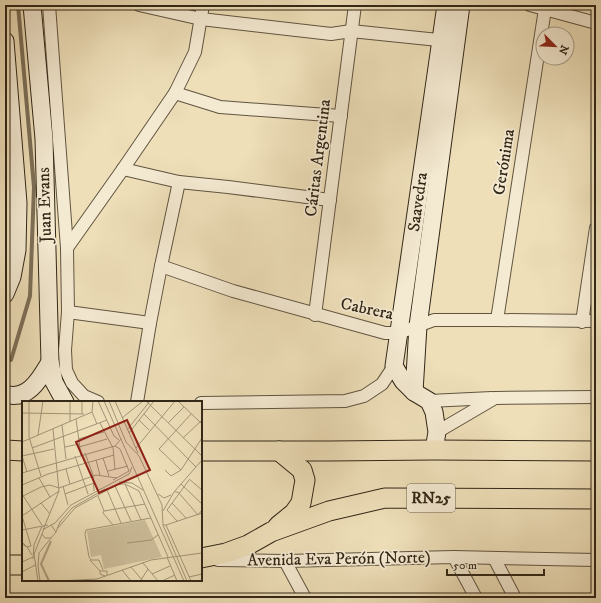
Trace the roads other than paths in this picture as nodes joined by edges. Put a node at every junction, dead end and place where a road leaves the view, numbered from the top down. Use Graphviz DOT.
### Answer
graph roads {
  1 [pos="32,5"];
  2 [pos="49,5"];
  3 [pos="139,5"];
  4 [pos="203,5"];
  5 [pos="355,5"];
  6 [pos="446,5"];
  7 [pos="461,5"];
  8 [pos="530,5"];
  9 [pos="544,9"];
  10 [pos="570,10"];
  11 [pos="201,19"];
  12 [pos="596,23"];
  13 [pos="351,31"];
  14 [pos="5,41"];
  15 [pos="449,41"];
  16 [pos="175,92"];
  17 [pos="341,116"];
  18 [pos="123,168"];
  19 [pos="179,182"];
  20 [pos="330,200"];
  21 [pos="596,228"];
  22 [pos="67,248"];
  23 [pos="161,266"];
  24 [pos="5,294"];
  25 [pos="68,312"];
  26 [pos="315,315"];
  27 [pos="498,320"];
  28 [pos="596,321"];
  29 [pos="582,322"];
  30 [pos="150,323"];
  31 [pos="418,326"];
  32 [pos="399,333"];
  33 [pos="50,362"];
  34 [pos="394,366"];
  35 [pos="414,392"];
  36 [pos="5,394"];
  37 [pos="596,397"];
  38 [pos="495,398"];
  39 [pos="64,401"];
  40 [pos="96,401"];
  41 [pos="137,401"];
  42 [pos="430,401"];
  43 [pos="202,403"];
  44 [pos="435,441"];
  45 [pos="5,450"];
  46 [pos="22,450"];
  47 [pos="202,451"];
  48 [pos="280,451"];
  49 [pos="596,451"];
  50 [pos="596,499"];
  51 [pos="271,532"];
  52 [pos="454,557"];
  53 [pos="494,558"];
  54 [pos="202,559"];
  55 [pos="202,559"];
  56 [pos="285,560"];
  57 [pos="596,560"];
  58 [pos="5,565"];
  59 [pos="22,565"];
  60 [pos="305,598"];
  61 [pos="476,598"];
  62 [pos="515,598"];
  1 -- 33 [label="street, Juan Evans"];
  2 -- 22 [label="street, Juan Evans"];
  3 -- 11 [label="street"];
  4 -- 11 [label="street"];
  5 -- 13 [label="street, Cáritas Argentina"];
  6 -- 15 [label="street, Saavedra"];
  7 -- 15 [label="street, Saavedra"];
  8 -- 9 [label="street"];
  9 -- 10 [label="street"];
  9 -- 27 [label="street, Gerónima"];
  10 -- 12 [label="street"];
  11 -- 13 [label="street"];
  11 -- 16 [label="street"];
  13 -- 15 [label="street"];
  13 -- 17 [label="street, Cáritas Argentina"];
  14 -- 24 [label="street, Juan Evans"];
  15 -- 31 [label="street, Saavedra"];
  15 -- 32 [label="street, Saavedra"];
  16 -- 17 [label="street"];
  16 -- 18 [label="street"];
  17 -- 20 [label="street, Cáritas Argentina"];
  18 -- 19 [label="street"];
  18 -- 22 [label="street"];
  19 -- 20 [label="street"];
  19 -- 23 [label="street"];
  20 -- 26 [label="street, Cáritas Argentina"];
  21 -- 29 [label="street"];
  22 -- 25 [label="street, Juan Evans"];
  23 -- 26 [label="street, Cabrera"];
  23 -- 30 [label="street"];
  25 -- 30 [label="street"];
  25 -- 40 [label="street, Juan Evans"];
  26 -- 32 [label="street, Cabrera"];
  27 -- 29 [label="street, Cabrera"];
  27 -- 31 [label="street, Cabrera"];
  28 -- 29 [label="street, Cabrera"];
  30 -- 41 [label="street"];
  31 -- 32 [label="street, Cabrera"];
  31 -- 35 [label="street, Saavedra"];
  32 -- 34 [label="street, Saavedra"];
  33 -- 36 [label="street"];
  33 -- 39 [label="street, Juan Evans"];
  34 -- 35 [label="street"];
  34 -- 43 [label="street"];
  35 -- 42 [label="street"];
  37 -- 38 [label="street"];
  38 -- 42 [label="street"];
  38 -- 44 [label="street"];
  42 -- 44 [label="street"];
  44 -- 48 [label="main road"];
  44 -- 49 [label="main road"];
  45 -- 46 [label="main road"];
  47 -- 48 [label="main road"];
  48 -- 51 [label="main road"];
  50 -- 51 [label="main road, Avenida Eva Perón (Norte) / RN25"];
  51 -- 54 [label="main road, Avenida Eva Perón (Norte) / RN25"];
  52 -- 53 [label="street, Avenida Eva Perón (Norte)"];
  52 -- 56 [label="street, Avenida Eva Perón (Norte)"];
  52 -- 61 [label="street"];
  53 -- 57 [label="street, Avenida Eva Perón (Norte)"];
  53 -- 62 [label="street"];
  55 -- 56 [label="street, Avenida Eva Perón (Norte)"];
  56 -- 60 [label="street"];
  58 -- 59 [label="main road"];
}
